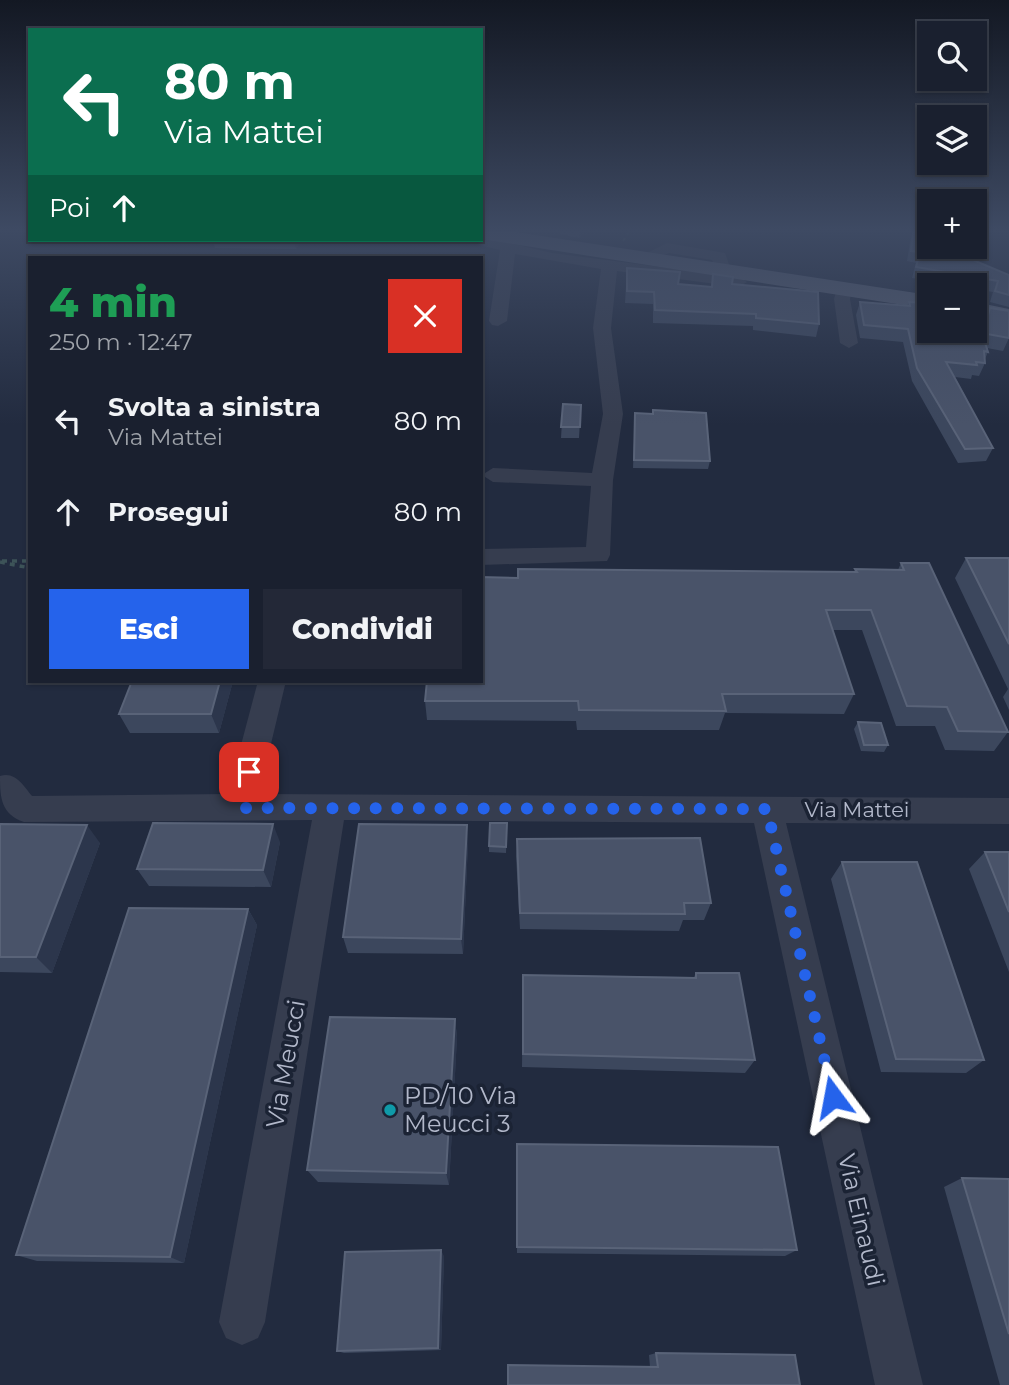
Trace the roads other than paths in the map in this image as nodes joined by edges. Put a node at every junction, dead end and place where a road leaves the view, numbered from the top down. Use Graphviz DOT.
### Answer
graph roads {
  1 [pos="502,296"];
  2 [pos="606,296"];
  3 [pos="843,296"];
  4 [pos="917,301"];
  5 [pos="897,309"];
  6 [pos="987,311"];
  7 [pos="1009,316"];
  8 [pos="498,321"];
  9 [pos="849,343"];
  10 [pos="493,475"];
  11 [pos="602,480"];
  12 [pos="483,557"];
  13 [pos="271,683"];
  14 [pos="6,787"];
  15 [pos="330,807"];
  16 [pos="240,808"];
  17 [pos="767,809"];
  18 [pos="1009,811"];
  19 [pos="242,1322"];
  20 [pos="899,1385"];
  1 -- 8 [label="street"];
  2 -- 11 [label="street"];
  3 -- 4 [label="main road"];
  3 -- 5 [label="street"];
  3 -- 9 [label="street"];
  6 -- 7 [label="main road"];
  10 -- 11 [label="street"];
  11 -- 12 [label="street"];
  13 -- 16 [label="street"];
  14 -- 16 [label="street, Via Mattei"];
  15 -- 16 [label="street, Via Mattei"];
  15 -- 17 [label="street, Via Mattei"];
  15 -- 19 [label="street, Via Meucci"];
  17 -- 18 [label="street, Via Mattei"];
  17 -- 20 [label="street, Via Einaudi"];
}
